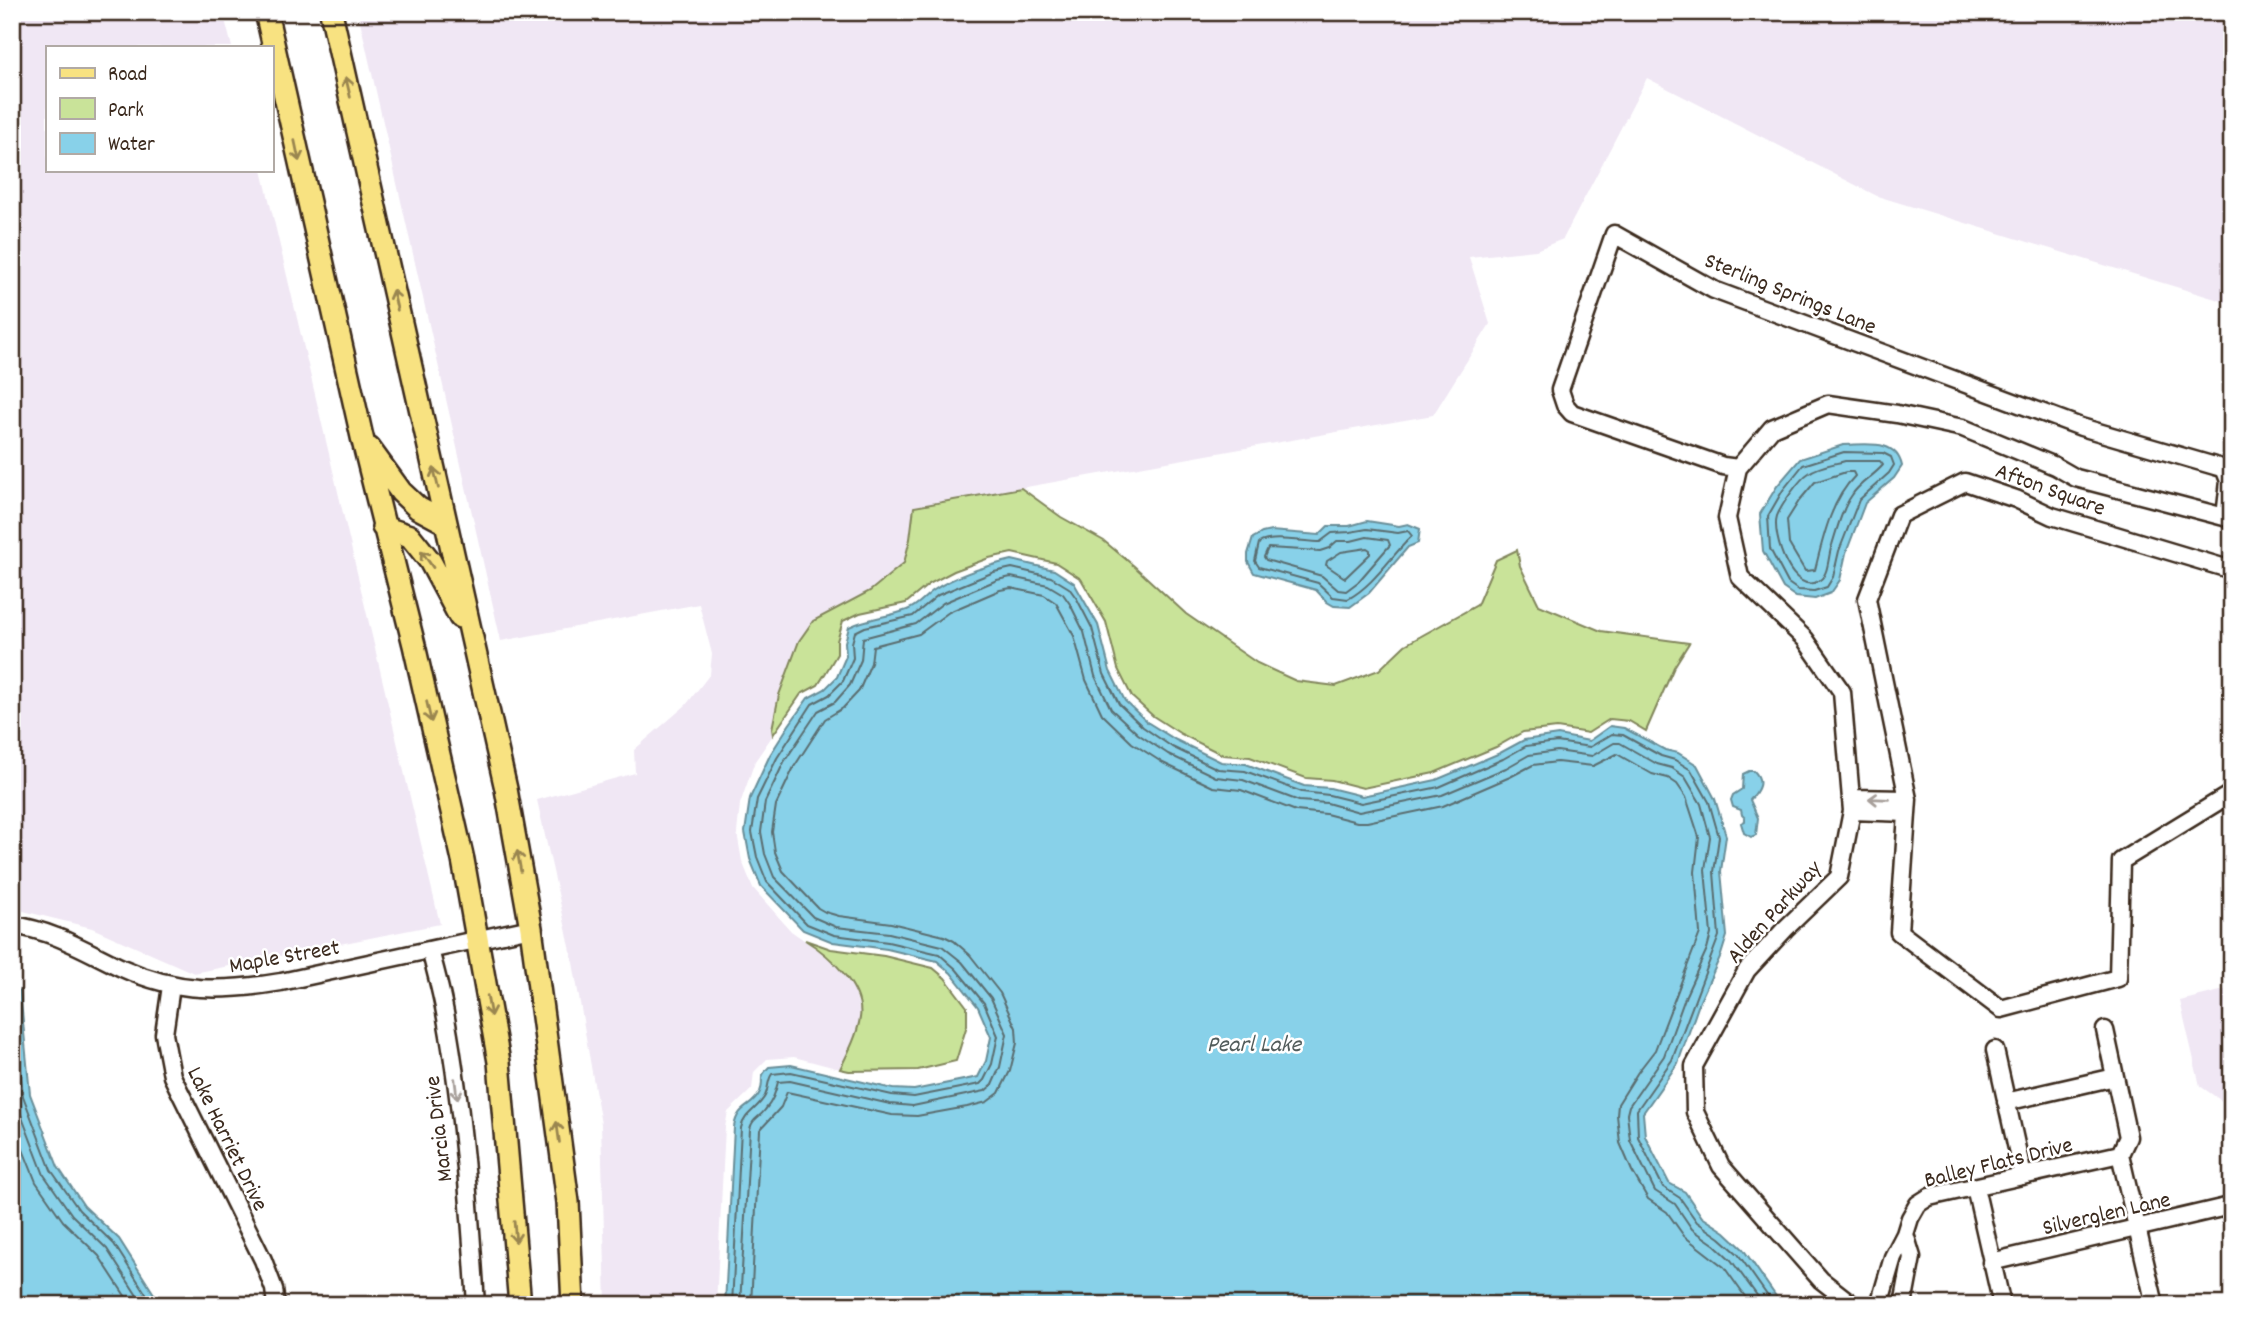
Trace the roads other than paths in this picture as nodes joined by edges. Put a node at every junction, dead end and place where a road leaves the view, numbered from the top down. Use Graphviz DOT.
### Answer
graph roads {
  1 [pos="266,12"];
  2 [pos="331,12"];
  3 [pos="362,437"];
  4 [pos="1730,467"];
  5 [pos="2228,470"];
  6 [pos="2228,518"];
  7 [pos="446,523"];
  8 [pos="383,527"];
  9 [pos="2232,570"];
  10 [pos="472,640"];
  11 [pos="2232,793"];
  12 [pos="1852,804"];
  13 [pos="1908,806"];
  14 [pos="12,925"];
  15 [pos="531,928"];
  16 [pos="478,939"];
  17 [pos="430,950"];
  18 [pos="171,986"];
  19 [pos="2105,1030"];
  20 [pos="1995,1050"];
  21 [pos="2115,1077"];
  22 [pos="2006,1102"];
  23 [pos="2120,1154"];
  24 [pos="2023,1176"];
  25 [pos="1975,1187"];
  26 [pos="2230,1206"];
  27 [pos="2137,1228"];
  28 [pos="1905,1234"];
  29 [pos="1991,1262"];
  30 [pos="276,1305"];
  31 [pos="476,1305"];
  32 [pos="520,1305"];
  33 [pos="573,1305"];
  34 [pos="1853,1305"];
  35 [pos="1879,1305"];
  36 [pos="1903,1305"];
  37 [pos="2003,1305"];
  38 [pos="2155,1305"];
  1 -- 3 [label="main road, one-way"];
  7 -- 2 [label="main road, one-way"];
  3 -- 7 [label="main road"];
  3 -- 8 [label="main road"];
  4 -- 5 [label="street, Sterling Springs Lane"];
  4 -- 6 [label="street, Alden Parkway"];
  4 -- 12 [label="street, Alden Parkway"];
  5 -- 6 [label="street, Sterling Springs Lane"];
  7 -- 10 [label="main road"];
  10 -- 8 [label="main road, one-way"];
  8 -- 16 [label="main road, one-way"];
  9 -- 13 [label="street, Afton Square"];
  15 -- 10 [label="main road, one-way"];
  11 -- 13 [label="street, Afton Square"];
  12 -- 13 [label="street"];
  12 -- 34 [label="street, Alden Parkway"];
  14 -- 18 [label="street, Maple Street"];
  15 -- 16 [label="street, Maple Street"];
  33 -- 15 [label="main road, one-way"];
  16 -- 17 [label="street, Maple Street"];
  16 -- 32 [label="main road, one-way"];
  17 -- 18 [label="street, Maple Street"];
  17 -- 31 [label="street, Marcia Drive, one-way"];
  18 -- 30 [label="street, Lake Harriet Drive"];
  19 -- 21 [label="street"];
  20 -- 22 [label="street"];
  21 -- 22 [label="street"];
  21 -- 23 [label="street"];
  22 -- 24 [label="street"];
  23 -- 24 [label="street, Balley Flats Drive"];
  23 -- 27 [label="street"];
  24 -- 25 [label="street, Balley Flats Drive"];
  25 -- 28 [label="street, Balley Flats Drive"];
  25 -- 29 [label="street"];
  26 -- 27 [label="street, Silverglen Lane"];
  27 -- 29 [label="street, Silverglen Lane"];
  27 -- 38 [label="street"];
  28 -- 35 [label="street, Balley Flats Drive"];
  28 -- 36 [label="street"];
  29 -- 37 [label="street"];
}
